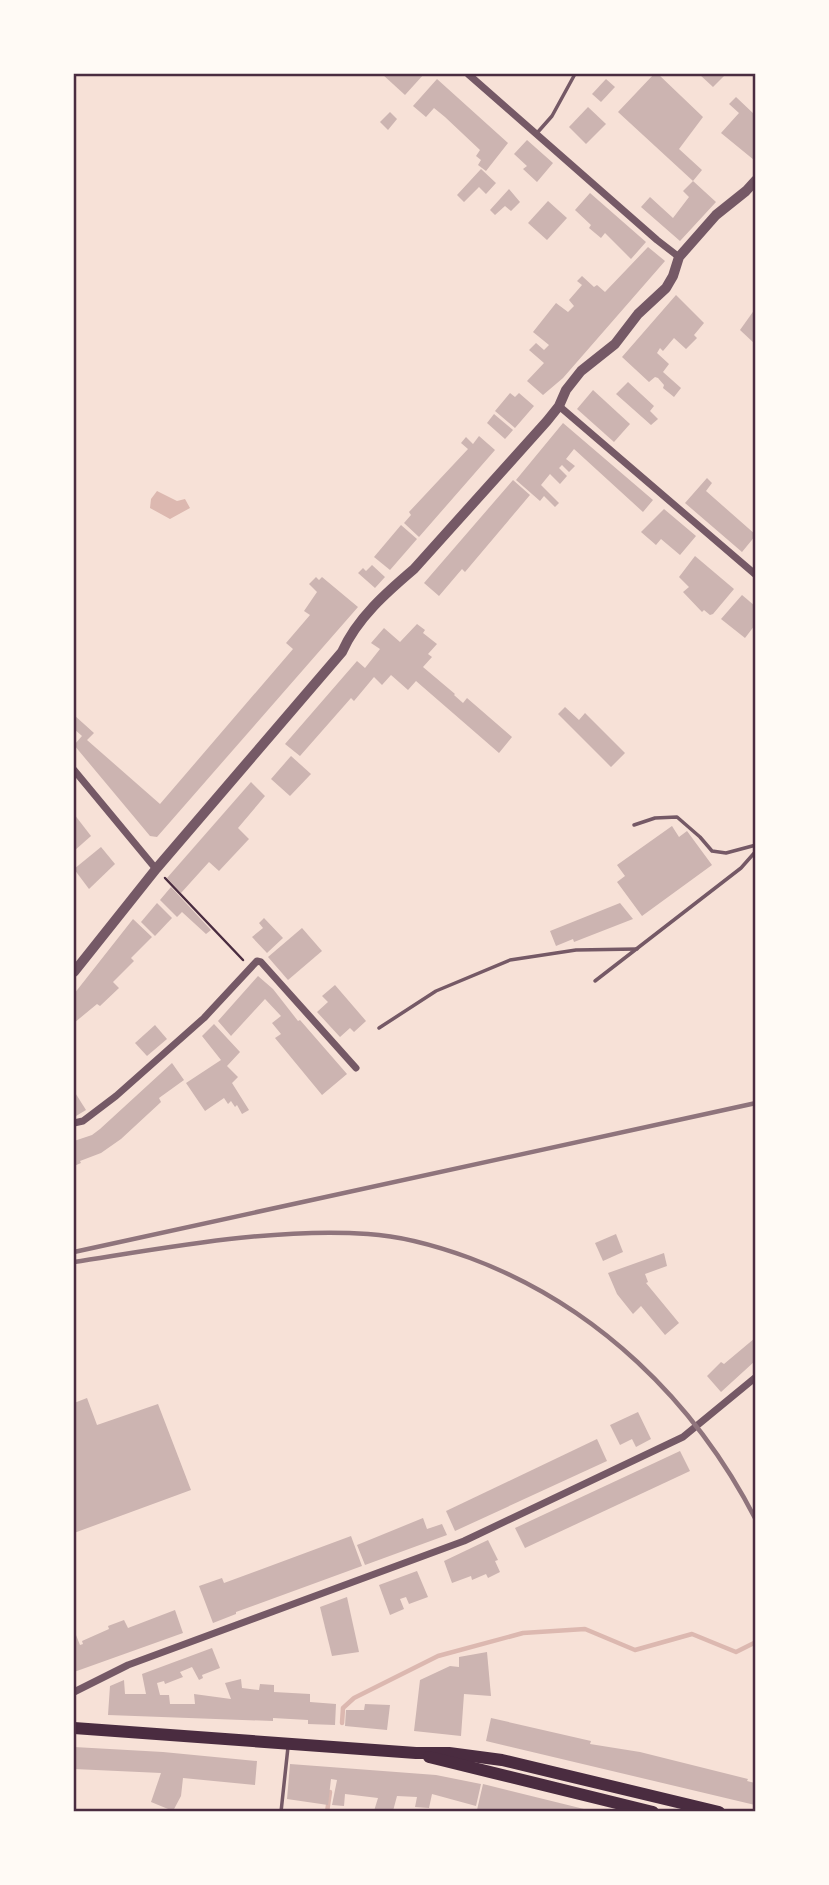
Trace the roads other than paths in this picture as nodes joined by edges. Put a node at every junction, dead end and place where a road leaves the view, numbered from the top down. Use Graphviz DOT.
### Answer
graph roads {
  1 [pos="468,74"];
  2 [pos="575,74"];
  3 [pos="537,133"];
  4 [pos="755,180"];
  5 [pos="679,257"];
  6 [pos="559,406"];
  7 [pos="755,575"];
  8 [pos="74,770"];
  9 [pos="634,825"];
  10 [pos="755,845"];
  11 [pos="755,851"];
  12 [pos="156,869"];
  13 [pos="637,949"];
  14 [pos="74,972"];
  15 [pos="595,981"];
  16 [pos="379,1028"];
  17 [pos="356,1068"];
  18 [pos="74,1123"];
  19 [pos="755,1377"];
  20 [pos="74,1692"];
  21 [pos="74,1728"];
  22 [pos="288,1743"];
  23 [pos="415,1753"];
  24 [pos="281,1811"];
  25 [pos="653,1811"];
  26 [pos="719,1811"];
  1 -- 3 [label="street"];
  2 -- 3 [label="lane"];
  3 -- 5 [label="street"];
  4 -- 5 [label="street"];
  5 -- 6 [label="street"];
  6 -- 7 [label="street"];
  6 -- 12 [label="street"];
  8 -- 12 [label="street"];
  9 -- 10 [label="lane"];
  11 -- 13 [label="lane"];
  12 -- 14 [label="street"];
  13 -- 15 [label="lane"];
  13 -- 16 [label="lane"];
  17 -- 18 [label="street"];
  19 -- 20 [label="street"];
  21 -- 22 [label="main road"];
  22 -- 23 [label="main road"];
  22 -- 24 [label="lane"];
  23 -- 25 [label="main road"];
  23 -- 26 [label="main road"];
}
